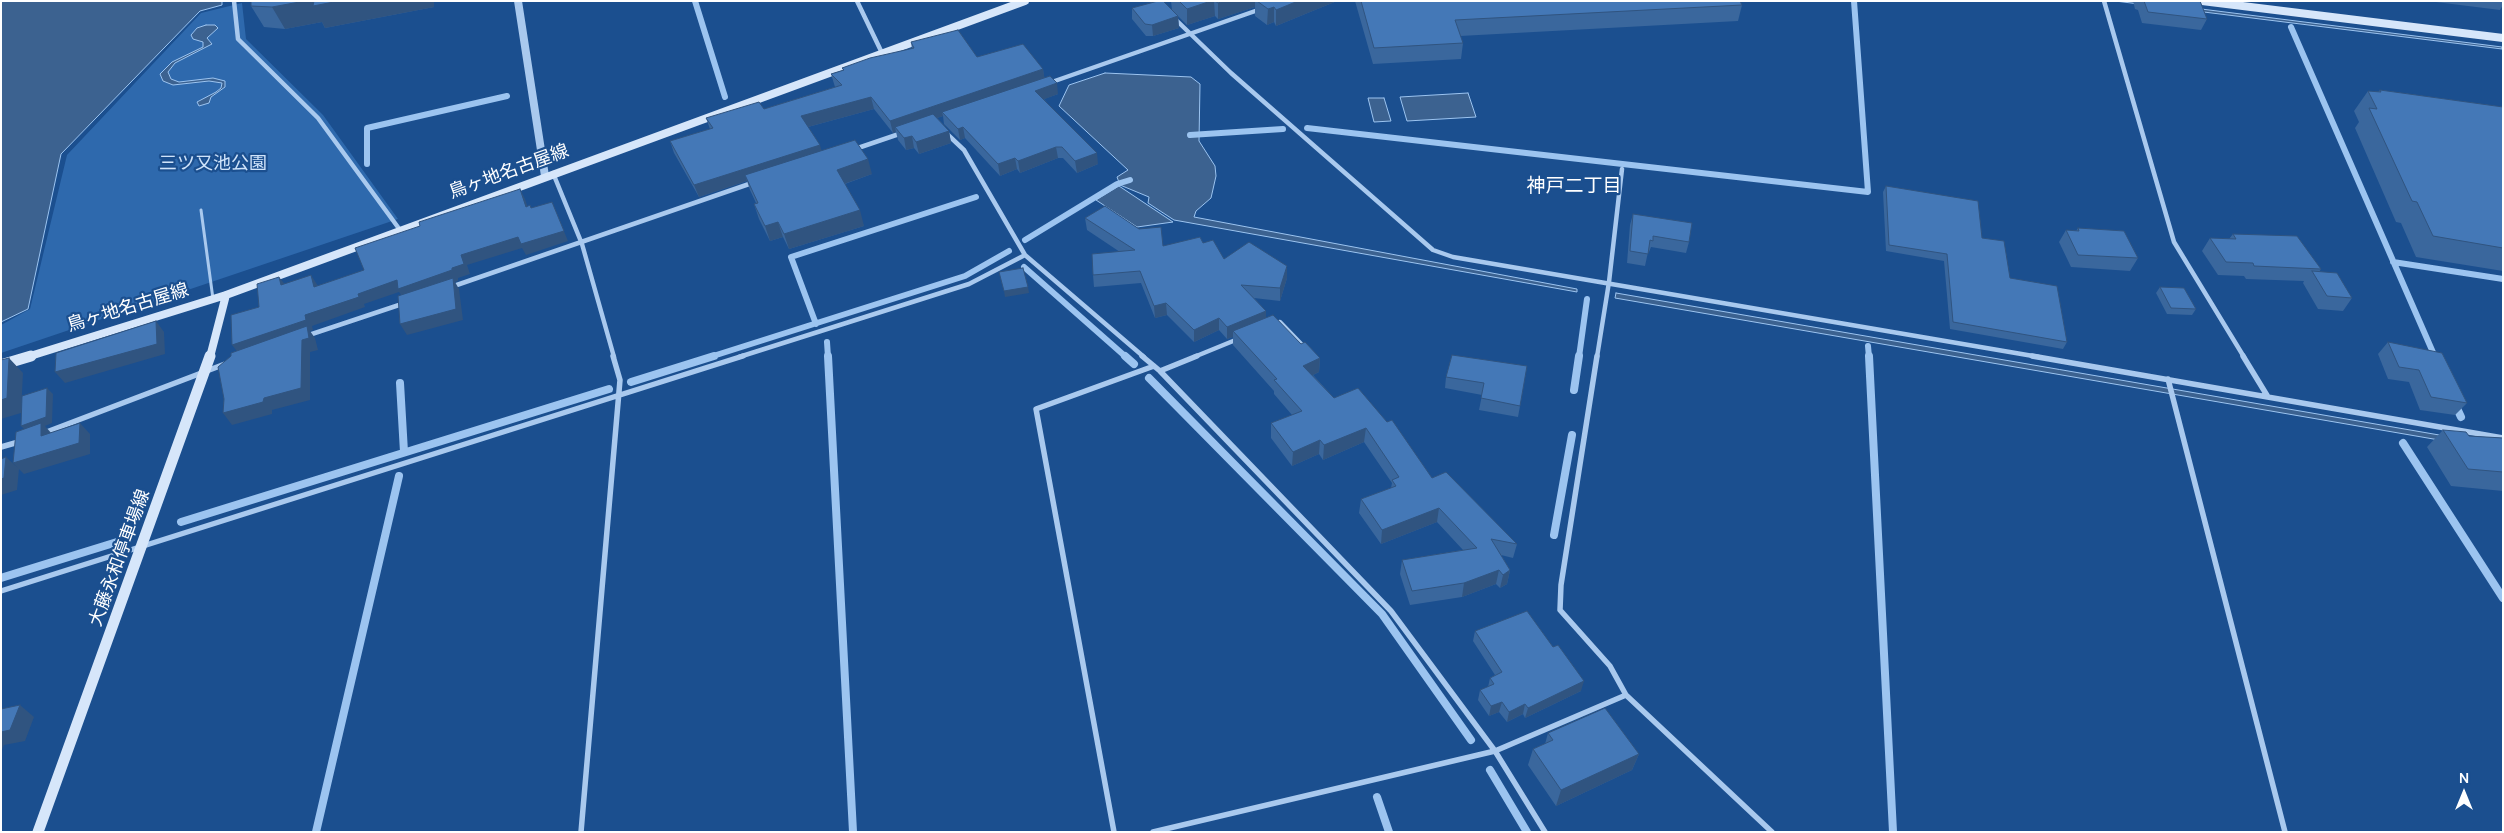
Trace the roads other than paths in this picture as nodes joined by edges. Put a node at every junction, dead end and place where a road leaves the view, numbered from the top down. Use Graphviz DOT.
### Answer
graph roads {
  1 [pos="234,1"];
  2 [pos="518,1"];
  3 [pos="857,1"];
  4 [pos="1025,1"];
  5 [pos="2104,1"];
  6 [pos="2202,1"];
  7 [pos="1264,8"];
  8 [pos="1167,11"];
  9 [pos="1192,34"];
  10 [pos="2503,38"];
  11 [pos="882,53"];
  12 [pos="1046,84"];
  13 [pos="941,127"];
  14 [pos="908,131"];
  15 [pos="852,150"];
  16 [pos="1622,169"];
  17 [pos="549,174"];
  18 [pos="760,181"];
  19 [pos="201,210"];
  20 [pos="400,230"];
  21 [pos="582,244"];
  22 [pos="1025,255"];
  23 [pos="1609,282"];
  24 [pos="442,290"];
  25 [pos="226,295"];
  26 [pos="213,299"];
  27 [pos="415,299"];
  28 [pos="1270,326"];
  29 [pos="1243,337"];
  30 [pos="297,340"];
  31 [pos="1314,356"];
  32 [pos="234,361"];
  33 [pos="1,364"];
  34 [pos="1154,366"];
  35 [pos="206,371"];
  36 [pos="1160,371"];
  37 [pos="2168,379"];
  38 [pos="619,395"];
  39 [pos="2268,397"];
  40 [pos="41,433"];
  41 [pos="32,437"];
  42 [pos="2503,438"];
  43 [pos="1,447"];
  44 [pos="143,546"];
  45 [pos="1,592"];
  46 [pos="1626,695"];
  47 [pos="1495,751"];
  48 [pos="38,832"];
  49 [pos="581,832"];
  50 [pos="1114,832"];
  51 [pos="1153,832"];
  52 [pos="1545,832"];
  53 [pos="1772,832"];
  54 [pos="2284,832"];
  1 -- 20 [label="street"];
  2 -- 17 [label="street"];
  3 -- 11 [label="street"];
  4 -- 11 [label="main road, 鳥ヶ地名古屋線"];
  5 -- 39 [label="street"];
  6 -- 10 [label="main road"];
  7 -- 9 [label="street"];
  8 -- 9 [label="street"];
  9 -- 12 [label="street"];
  9 -- 23 [label="street"];
  11 -- 17 [label="main road, 鳥ヶ地名古屋線"];
  13 -- 22 [label="street"];
  14 -- 15 [label="street"];
  16 -- 23 [label="street"];
  17 -- 20 [label="main road, 鳥ヶ地名古屋線"];
  17 -- 21 [label="street"];
  18 -- 21 [label="street"];
  19 -- 26 [label="lane"];
  20 -- 25 [label="main road, 鳥ヶ地名古屋線"];
  21 -- 24 [label="street"];
  21 -- 38 [label="street"];
  22 -- 34 [label="street"];
  22 -- 38 [label="street"];
  23 -- 37 [label="street"];
  23 -- 46 [label="street"];
  25 -- 26 [label="main road, 鳥ヶ地名古屋線"];
  25 -- 35 [label="main road, 大藤永和停車場線"];
  26 -- 33 [label="main road, 鳥ヶ地名古屋線"];
  27 -- 30 [label="street"];
  28 -- 31 [label="street"];
  29 -- 36 [label="street"];
  32 -- 35 [label="street"];
  34 -- 36 [label="street"];
  34 -- 50 [label="street"];
  35 -- 40 [label="street"];
  35 -- 44 [label="main road, 大藤永和停車場線"];
  36 -- 47 [label="street"];
  37 -- 39 [label="street"];
  37 -- 54 [label="street"];
  38 -- 44 [label="street"];
  38 -- 49 [label="street"];
  39 -- 42 [label="street"];
  41 -- 43 [label="street"];
  44 -- 45 [label="street"];
  44 -- 48 [label="main road, 大藤永和停車場線"];
  46 -- 47 [label="street"];
  46 -- 53 [label="street"];
  47 -- 51 [label="street"];
  47 -- 52 [label="street"];
}
